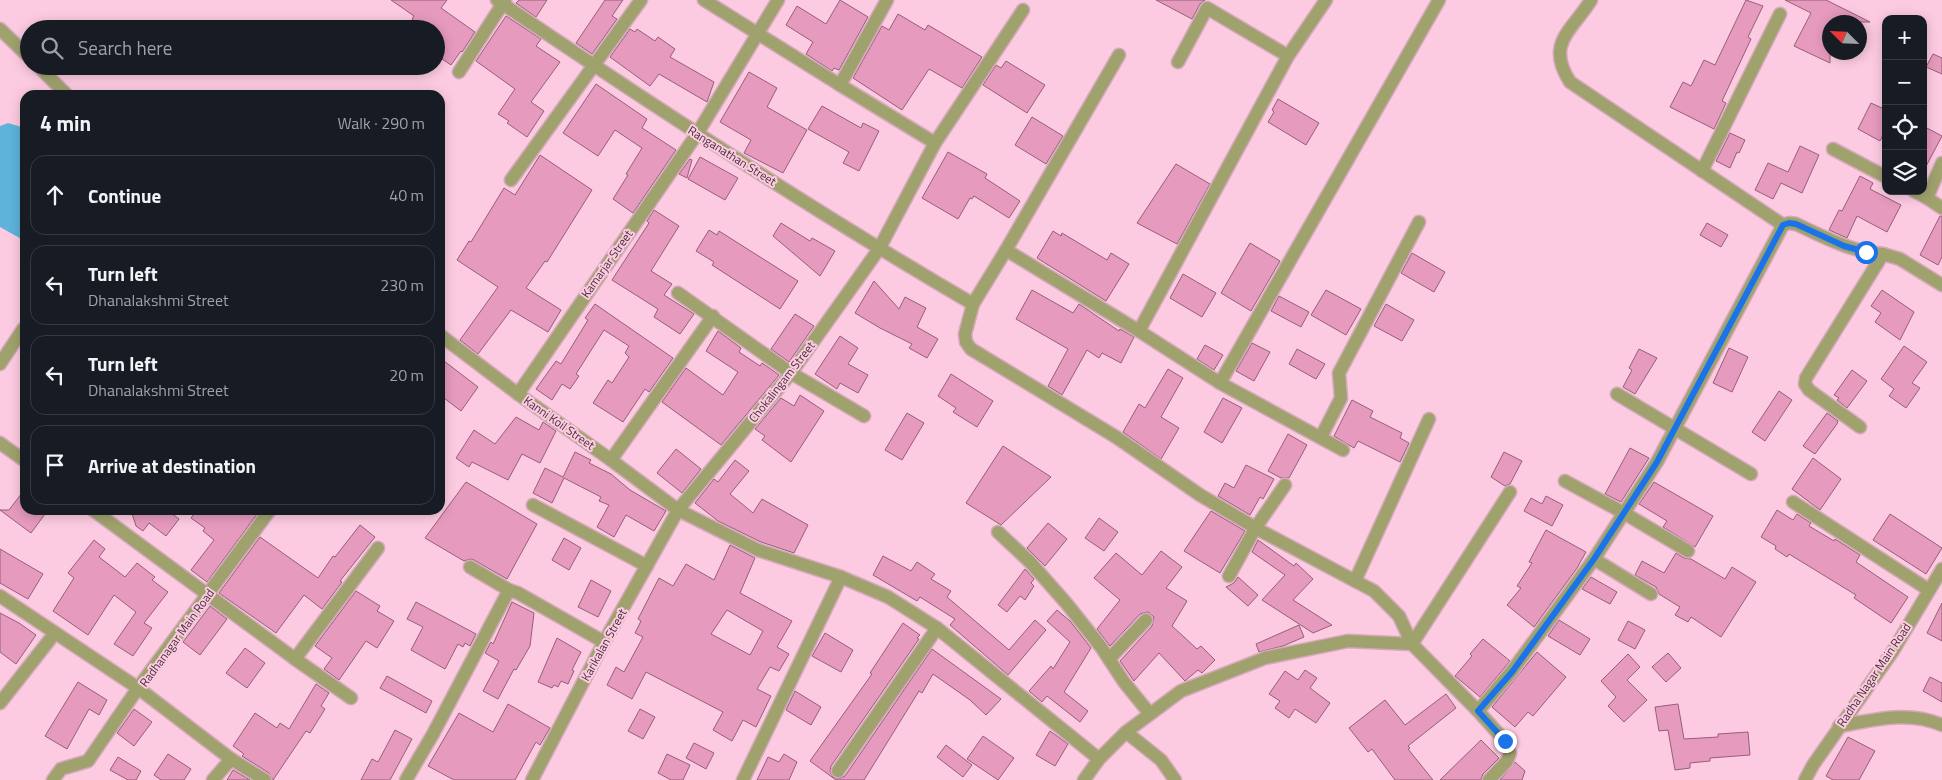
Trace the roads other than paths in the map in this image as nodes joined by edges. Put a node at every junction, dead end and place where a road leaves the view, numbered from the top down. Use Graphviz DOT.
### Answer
graph roads {
  1 [pos="641,0"];
  2 [pos="704,0"];
  3 [pos="778,0"];
  4 [pos="887,0"];
  5 [pos="1326,0"];
  6 [pos="1439,0"];
  7 [pos="1591,0"];
  8 [pos="501,1"];
  9 [pos="1209,4"];
  10 [pos="1023,10"];
  11 [pos="1780,14"];
  12 [pos="0,29"];
  13 [pos="758,33"];
  14 [pos="20,48"];
  15 [pos="1119,55"];
  16 [pos="1288,56"];
  17 [pos="1178,62"];
  18 [pos="594,66"];
  19 [pos="459,72"];
  20 [pos="47,75"];
  21 [pos="840,85"];
  22 [pos="62,90"];
  23 [pos="697,134"];
  24 [pos="935,143"];
  25 [pos="1833,149"];
  26 [pos="1942,163"];
  27 [pos="1702,172"];
  28 [pos="1882,175"];
  29 [pos="511,180"];
  30 [pos="1921,195"];
  31 [pos="1927,198"];
  32 [pos="1942,208"];
  33 [pos="1419,222"];
  34 [pos="1783,225"];
  35 [pos="879,249"];
  36 [pos="1006,250"];
  37 [pos="1882,254"];
  38 [pos="1942,285"];
  39 [pos="678,293"];
  40 [pos="973,304"];
  41 [pos="713,316"];
  42 [pos="1139,331"];
  43 [pos="20,334"];
  44 [pos="445,339"];
  45 [pos="0,364"];
  46 [pos="791,373"];
  47 [pos="1220,383"];
  48 [pos="518,394"];
  49 [pos="1618,394"];
  50 [pos="864,416"];
  51 [pos="1429,419"];
  52 [pos="1676,427"];
  53 [pos="1860,427"];
  54 [pos="1320,437"];
  55 [pos="0,443"];
  56 [pos="1343,450"];
  57 [pos="20,457"];
  58 [pos="611,460"];
  59 [pos="1751,474"];
  60 [pos="1565,481"];
  61 [pos="1285,485"];
  62 [pos="1510,492"];
  63 [pos="1793,502"];
  64 [pos="533,505"];
  65 [pos="678,510"];
  66 [pos="1624,513"];
  67 [pos="100,515"];
  68 [pos="266,515"];
  69 [pos="1256,528"];
  70 [pos="998,532"];
  71 [pos="378,548"];
  72 [pos="1688,551"];
  73 [pos="1594,559"];
  74 [pos="647,566"];
  75 [pos="470,567"];
  76 [pos="1942,569"];
  77 [pos="1229,576"];
  78 [pos="841,577"];
  79 [pos="1355,581"];
  80 [pos="508,590"];
  81 [pos="1929,590"];
  82 [pos="208,594"];
  83 [pos="1651,594"];
  84 [pos="0,596"];
  85 [pos="1146,620"];
  86 [pos="937,628"];
  87 [pos="55,633"];
  88 [pos="604,642"];
  89 [pos="1412,644"];
  90 [pos="295,659"];
  91 [pos="1109,659"];
  92 [pos="138,688"];
  93 [pos="351,698"];
  94 [pos="0,703"];
  95 [pos="1478,711"];
  96 [pos="1150,714"];
  97 [pos="1942,725"];
  98 [pos="1840,726"];
  99 [pos="1126,732"];
  100 [pos="231,759"];
  101 [pos="1099,760"];
  102 [pos="838,771"];
  103 [pos="53,780"];
  104 [pos="213,780"];
  105 [pos="265,780"];
  106 [pos="406,780"];
  107 [pos="532,780"];
  108 [pos="743,780"];
  109 [pos="1084,780"];
  110 [pos="1175,780"];
  111 [pos="1489,780"];
  112 [pos="1805,780"];
  1 -- 18 [label="street"];
  2 -- 13 [label="street"];
  3 -- 13 [label="street, Kamarjar Street"];
  4 -- 21 [label="street"];
  5 -- 16 [label="street"];
  6 -- 47 [label="street"];
  7 -- 27 [label="street"];
  8 -- 18 [label="street, Ranganathan Street"];
  8 -- 19 [label="street"];
  9 -- 16 [label="street"];
  9 -- 17 [label="street"];
  10 -- 24 [label="street, Chokalingam Street"];
  11 -- 27 [label="street"];
  12 -- 14 [label="street"];
  13 -- 21 [label="street"];
  13 -- 23 [label="street, Kamarjar Street"];
  15 -- 36 [label="street"];
  16 -- 42 [label="street"];
  18 -- 23 [label="street, Ranganathan Street"];
  18 -- 29 [label="street"];
  20 -- 22 [label="street"];
  21 -- 24 [label="street"];
  23 -- 35 [label="street, Ranganathan Street"];
  23 -- 48 [label="street, Kamarjar Street"];
  24 -- 35 [label="street, Chokalingam Street"];
  25 -- 28 [label="street"];
  26 -- 31 [label="street"];
  27 -- 34 [label="street"];
  30 -- 31 [label="street"];
  31 -- 32 [label="street"];
  33 -- 54 [label="street"];
  34 -- 37 [label="street"];
  34 -- 52 [label="street"];
  35 -- 40 [label="street, Ranganathan Street"];
  35 -- 46 [label="street, Chokalingam Street"];
  36 -- 40 [label="street"];
  36 -- 42 [label="street"];
  37 -- 38 [label="street"];
  37 -- 53 [label="street"];
  39 -- 41 [label="street"];
  40 -- 69 [label="street"];
  41 -- 46 [label="street"];
  41 -- 58 [label="street"];
  42 -- 47 [label="street"];
  43 -- 45 [label="street"];
  44 -- 48 [label="street, Kanni Koil Street"];
  46 -- 50 [label="street"];
  46 -- 65 [label="street, Chokalingam Street"];
  47 -- 54 [label="street"];
  48 -- 58 [label="street, Kanni Koil Street"];
  49 -- 52 [label="street"];
  51 -- 79 [label="street"];
  52 -- 59 [label="street"];
  52 -- 66 [label="street"];
  54 -- 56 [label="street"];
  55 -- 57 [label="street"];
  58 -- 65 [label="street, Kanni Koil Street"];
  60 -- 66 [label="street"];
  61 -- 69 [label="street"];
  62 -- 89 [label="street"];
  63 -- 81 [label="street"];
  64 -- 74 [label="street"];
  65 -- 74 [label="street, Karikalan Street"];
  65 -- 78 [label="street, Kanni Koil Street"];
  66 -- 72 [label="street"];
  66 -- 73 [label="street"];
  67 -- 82 [label="street"];
  68 -- 82 [label="street, Radhanagar Main Road"];
  69 -- 77 [label="street"];
  69 -- 79 [label="street"];
  70 -- 91 [label="street"];
  71 -- 90 [label="street"];
  73 -- 83 [label="street"];
  73 -- 95 [label="street"];
  74 -- 88 [label="street, Karikalan Street"];
  75 -- 80 [label="street"];
  76 -- 81 [label="street, Radha Nagar Main Road"];
  78 -- 86 [label="street, Kanni Koil Street"];
  78 -- 108 [label="street"];
  79 -- 89 [label="street"];
  80 -- 88 [label="street"];
  80 -- 106 [label="street"];
  81 -- 98 [label="street, Radha Nagar Main Road"];
  82 -- 90 [label="street"];
  82 -- 92 [label="street, Radhanagar Main Road"];
  84 -- 87 [label="street"];
  85 -- 91 [label="street"];
  86 -- 101 [label="street, Kanni Koil Street"];
  86 -- 102 [label="street"];
  87 -- 92 [label="street"];
  87 -- 94 [label="street"];
  88 -- 107 [label="street, Karikalan Street"];
  89 -- 95 [label="street"];
  89 -- 96 [label="street"];
  90 -- 93 [label="street"];
  91 -- 96 [label="street"];
  92 -- 100 [label="street, Radhanagar Main Road"];
  92 -- 103 [label="street"];
  95 -- 111 [label="street"];
  96 -- 99 [label="street"];
  97 -- 98 [label="street"];
  98 -- 112 [label="street, Radha Nagar Main Road"];
  99 -- 101 [label="street"];
  99 -- 110 [label="street"];
  100 -- 104 [label="street"];
  100 -- 105 [label="street, Radhanagar Main Road"];
  101 -- 109 [label="street"];
}
